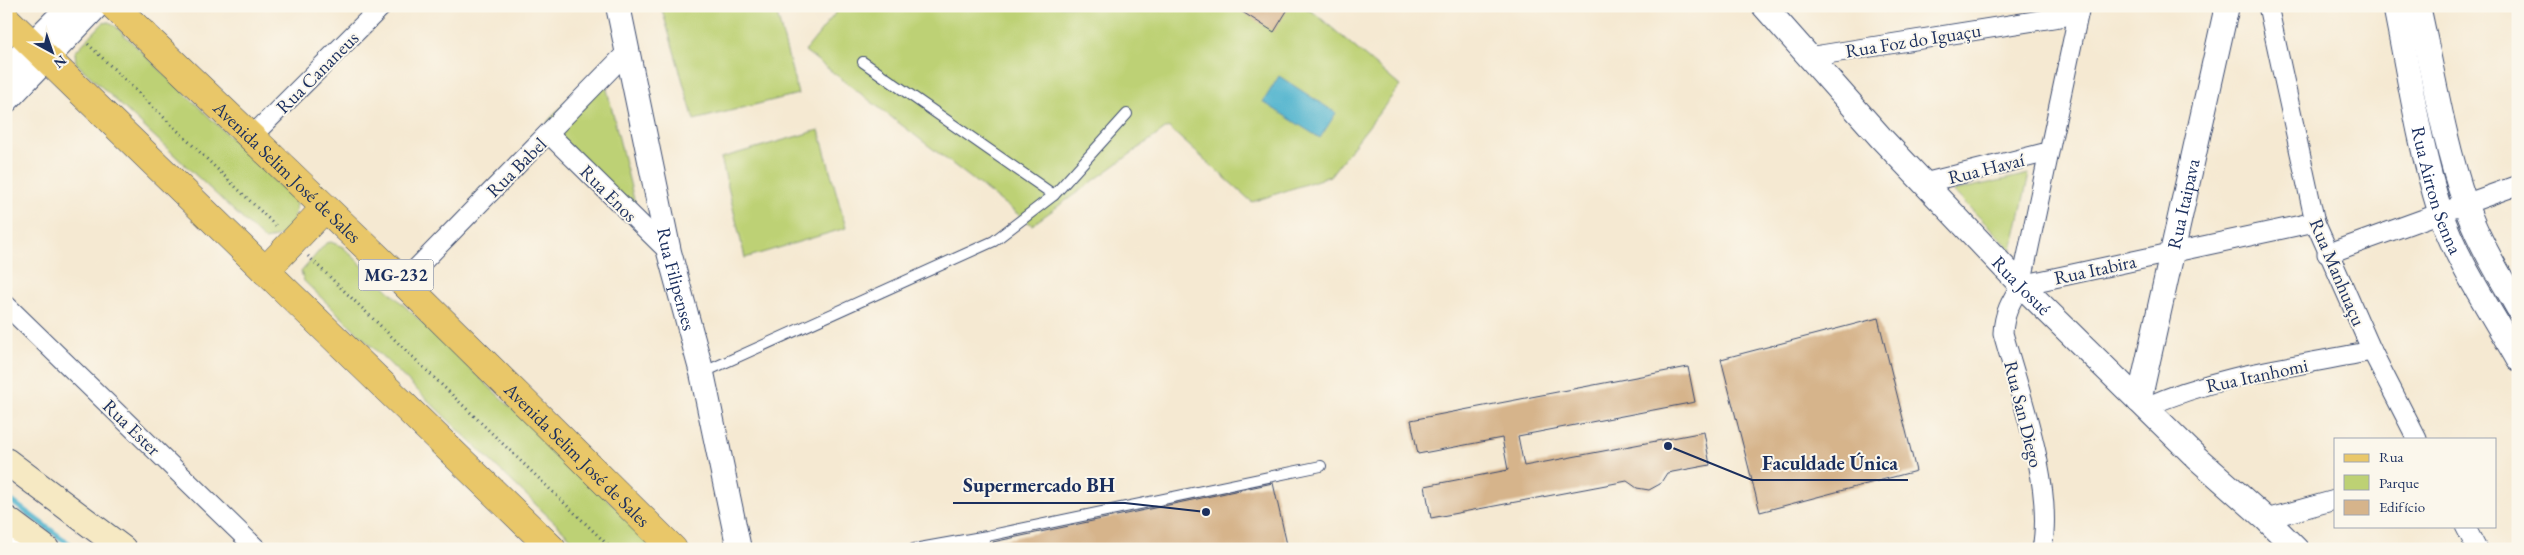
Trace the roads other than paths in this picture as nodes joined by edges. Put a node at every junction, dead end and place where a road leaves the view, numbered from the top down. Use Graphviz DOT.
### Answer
graph roads {
  1 [pos="70,6"];
  2 [pos="97,6"];
  3 [pos="114,6"];
  4 [pos="382,6"];
  5 [pos="618,6"];
  6 [pos="1764,6"];
  7 [pos="2227,6"];
  8 [pos="2268,6"];
  9 [pos="2395,6"];
  10 [pos="2418,6"];
  11 [pos="2079,10"];
  12 [pos="6,19"];
  13 [pos="629,50"];
  14 [pos="38,51"];
  15 [pos="1808,56"];
  16 [pos="863,62"];
  17 [pos="6,70"];
  18 [pos="6,101"];
  19 [pos="1127,114"];
  20 [pos="550,134"];
  21 [pos="251,137"];
  22 [pos="2048,152"];
  23 [pos="1924,183"];
  24 [pos="2518,185"];
  25 [pos="1054,195"];
  26 [pos="2465,204"];
  27 [pos="325,208"];
  28 [pos="2440,212"];
  29 [pos="2315,222"];
  30 [pos="669,252"];
  31 [pos="2171,252"];
  32 [pos="2327,254"];
  33 [pos="265,271"];
  34 [pos="403,282"];
  35 [pos="2021,285"];
  36 [pos="6,305"];
  37 [pos="2518,308"];
  38 [pos="2372,351"];
  39 [pos="2518,359"];
  40 [pos="702,373"];
  41 [pos="2142,404"];
  42 [pos="2416,438"];
  43 [pos="6,461"];
  44 [pos="1321,466"];
  45 [pos="2334,500"];
  46 [pos="2266,519"];
  47 [pos="2466,528"];
  48 [pos="13,534"];
  49 [pos="983,537"];
  50 [pos="46,549"];
  51 [pos="122,549"];
  52 [pos="257,549"];
  53 [pos="552,549"];
  54 [pos="673,549"];
  55 [pos="739,549"];
  56 [pos="914,549"];
  57 [pos="984,549"];
  58 [pos="2042,549"];
  59 [pos="2296,549"];
  60 [pos="2477,549"];
  1 -- 14 [label="street"];
  2 -- 14 [label="street"];
  3 -- 21 [label="main road, Avenida Selim José de Sales / MG-232"];
  4 -- 21 [label="street, Rua Cananeus"];
  5 -- 13 [label="street, Rua Filipenses"];
  6 -- 15 [label="street, Rua Josué"];
  7 -- 31 [label="street, Rua Itaipava"];
  8 -- 29 [label="street, Rua Manhuaçu"];
  9 -- 28 [label="street, Rua Airton Senna"];
  10 -- 26 [label="street, Rua Airton Senna"];
  11 -- 15 [label="street, Rua Foz do Iguaçu"];
  11 -- 22 [label="street"];
  12 -- 14 [label="main road"];
  13 -- 20 [label="street, Rua Babel"];
  13 -- 30 [label="street, Rua Filipenses"];
  14 -- 17 [label="street"];
  14 -- 18 [label="street"];
  14 -- 33 [label="main road"];
  15 -- 23 [label="street, Rua Josué"];
  16 -- 25 [label="lane"];
  19 -- 25 [label="lane"];
  20 -- 30 [label="street, Rua Enos"];
  20 -- 34 [label="street, Rua Babel"];
  21 -- 27 [label="main road, Avenida Selim José de Sales / MG-232"];
  22 -- 23 [label="street, Rua Havaí"];
  22 -- 35 [label="street"];
  23 -- 35 [label="street, Rua Josué"];
  24 -- 26 [label="street"];
  25 -- 40 [label="lane"];
  26 -- 28 [label="street"];
  26 -- 37 [label="street, Rua Airton Senna"];
  27 -- 33 [label="main road"];
  27 -- 34 [label="main road, Avenida Selim José de Sales / MG-232"];
  28 -- 32 [label="street"];
  28 -- 39 [label="street, Rua Airton Senna"];
  29 -- 31 [label="street, Rua Itabira"];
  29 -- 32 [label="street, Rua Manhuaçu"];
  30 -- 40 [label="street, Rua Filipenses"];
  31 -- 35 [label="street, Rua Itabira"];
  31 -- 41 [label="street, Rua Itaipava"];
  32 -- 38 [label="street, Rua Manhuaçu"];
  33 -- 53 [label="main road"];
  34 -- 54 [label="main road, Avenida Selim José de Sales / MG-232"];
  35 -- 41 [label="street, Rua Josué"];
  35 -- 58 [label="street, Rua San Diego"];
  36 -- 52 [label="street, Rua Ester"];
  38 -- 41 [label="street, Rua Itanhomi"];
  38 -- 42 [label="street, Rua Manhuaçu"];
  40 -- 55 [label="street, Rua Filipenses"];
  41 -- 46 [label="street, Rua Josué"];
  43 -- 51 [label="main road"];
  44 -- 49 [label="lane"];
  45 -- 46 [label="street"];
  46 -- 59 [label="street, Rua Josué"];
  47 -- 60 [label="street"];
  48 -- 50 [label="main road"];
  49 -- 56 [label="lane"];
  49 -- 57 [label="lane"];
}
